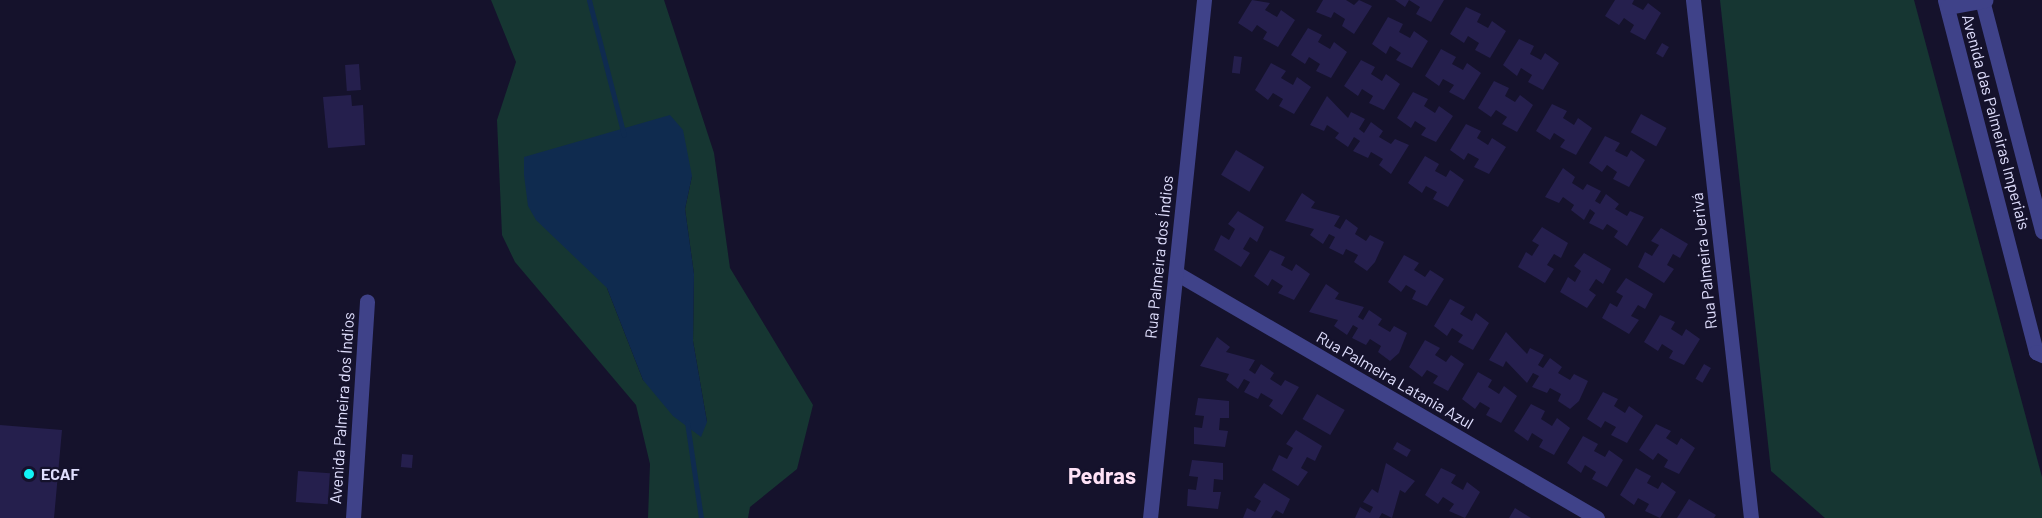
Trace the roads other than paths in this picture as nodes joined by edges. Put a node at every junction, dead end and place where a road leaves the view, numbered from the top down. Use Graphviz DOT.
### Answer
graph roads {
  1 [pos="1204,0"];
  2 [pos="1694,0"];
  3 [pos="1983,0"];
  4 [pos="1946,3"];
  5 [pos="2042,231"];
  6 [pos="1176,273"];
  7 [pos="367,300"];
  8 [pos="2042,356"];
  9 [pos="353,518"];
  10 [pos="1150,518"];
  11 [pos="1597,518"];
  12 [pos="1751,518"];
  1 -- 6 [label="street, Rua Palmeira dos Índios"];
  2 -- 12 [label="street, Rua Palmeira Jerivá"];
  3 -- 4 [label="street"];
  3 -- 5 [label="street, Avenida das Palmeiras Imperiais"];
  4 -- 8 [label="street, Avenida das Palmeiras Imperiais"];
  6 -- 10 [label="street, Rua Palmeira dos Índios"];
  6 -- 11 [label="street, Rua Palmeira Latania Azul"];
  7 -- 9 [label="street, Avenida Palmeira dos Índios"];
}
